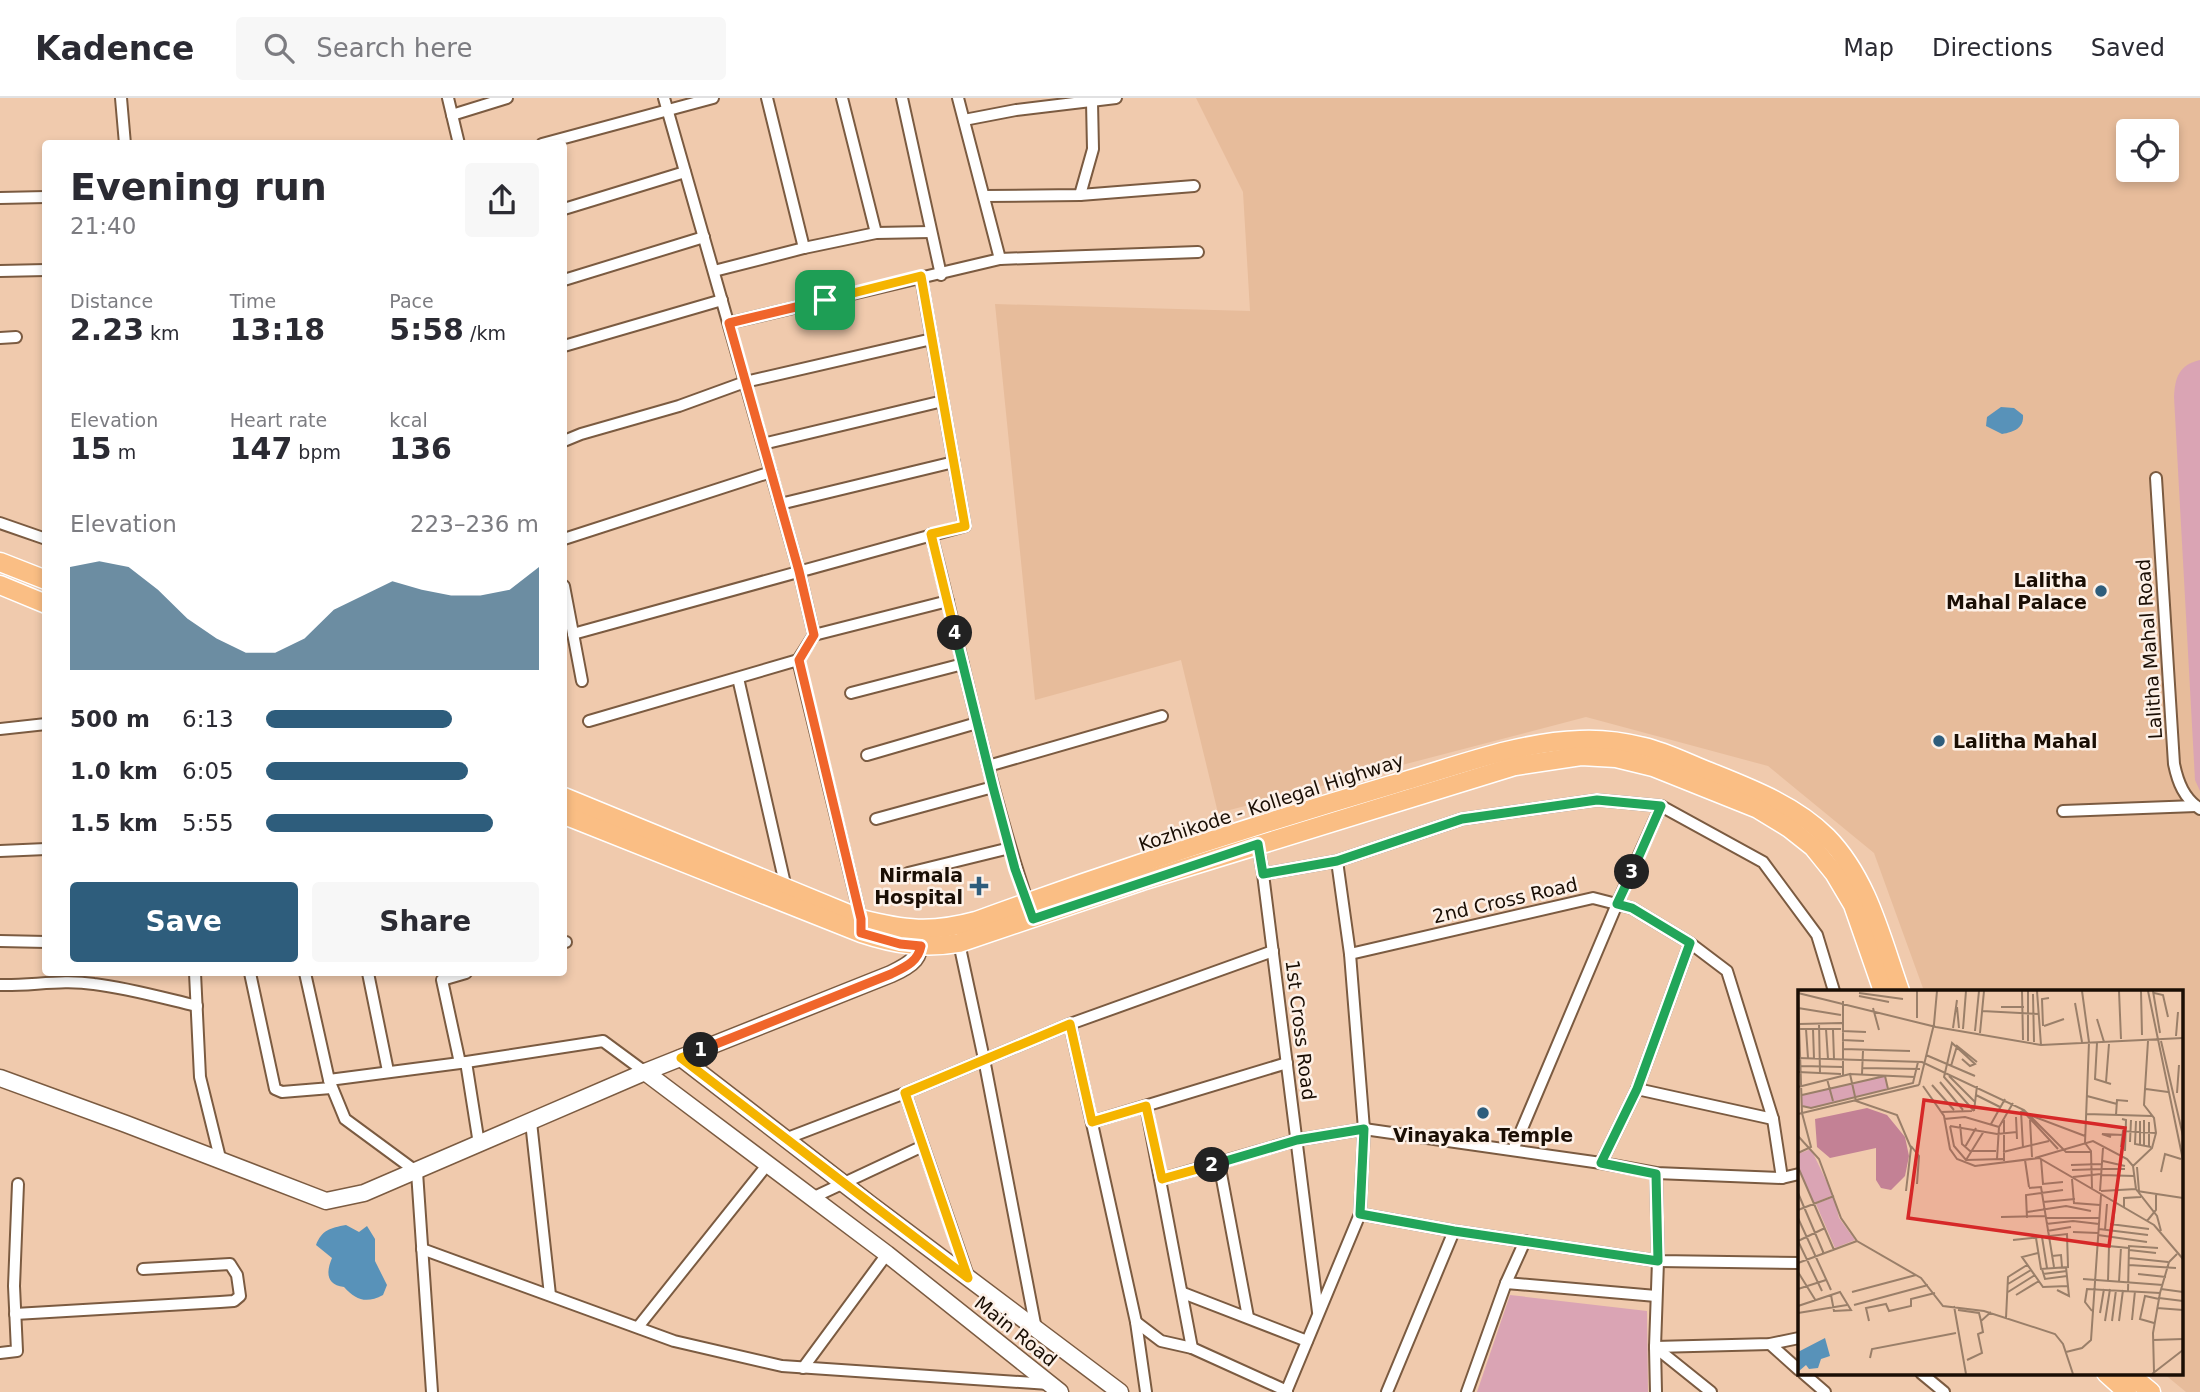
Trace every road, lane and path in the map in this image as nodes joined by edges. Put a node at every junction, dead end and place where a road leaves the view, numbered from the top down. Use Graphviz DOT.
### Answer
graph roads {
  1 [pos="121,98"];
  2 [pos="448,98"];
  3 [pos="507,98"];
  4 [pos="713,98"];
  5 [pos="767,98"];
  6 [pos="842,98"];
  7 [pos="902,98"];
  8 [pos="958,98"];
  9 [pos="1116,98"];
  10 [pos="666,103"];
  11 [pos="1091,103"];
  12 [pos="452,115"];
  13 [pos="964,120"];
  14 [pos="125,140"];
  15 [pos="458,140"];
  16 [pos="554,140"];
  17 [pos="685,172"];
  18 [pos="1194,187"];
  19 [pos="1080,195"];
  20 [pos="984,196"];
  21 [pos="42,197"];
  22 [pos="0,198"];
  23 [pos="567,208"];
  24 [pos="931,232"];
  25 [pos="876,233"];
  26 [pos="704,237"];
  27 [pos="804,248"];
  28 [pos="1198,252"];
  29 [pos="1000,259"];
  30 [pos="42,270"];
  31 [pos="0,271"];
  32 [pos="713,271"];
  33 [pos="941,275"];
  34 [pos="921,276"];
  35 [pos="567,279"];
  36 [pos="722,300"];
  37 [pos="729,323"];
  38 [pos="16,337"];
  39 [pos="0,338"];
  40 [pos="932,339"];
  41 [pos="567,345"];
  42 [pos="745,382"];
  43 [pos="943,401"];
  44 [pos="567,440"];
  45 [pos="763,444"];
  46 [pos="954,462"];
  47 [pos="771,472"];
  48 [pos="2156,478"];
  49 [pos="780,504"];
  50 [pos="0,523"];
  51 [pos="931,534"];
  52 [pos="42,538"];
  53 [pos="567,538"];
  54 [pos="0,562"];
  55 [pos="799,571"];
  56 [pos="42,578"];
  57 [pos="0,585"];
  58 [pos="948,601"];
  59 [pos="42,602"];
  60 [pos="567,602"];
  61 [pos="573,634"];
  62 [pos="814,635"];
  63 [pos="799,660"];
  64 [pos="963,664"];
  65 [pos="738,678"];
  66 [pos="582,681"];
  67 [pos="851,694"];
  68 [pos="1162,716"];
  69 [pos="589,721"];
  70 [pos="977,723"];
  71 [pos="42,724"];
  72 [pos="0,729"];
  73 [pos="867,755"];
  74 [pos="988,766"];
  75 [pos="993,787"];
  76 [pos="567,798"];
  77 [pos="1661,806"];
  78 [pos="2198,808"];
  79 [pos="2063,811"];
  80 [pos="567,816"];
  81 [pos="876,819"];
  82 [pos="1258,844"];
  83 [pos="1010,848"];
  84 [pos="42,849"];
  85 [pos="0,851"];
  86 [pos="1337,861"];
  87 [pos="908,873"];
  88 [pos="1263,874"];
  89 [pos="786,888"];
  90 [pos="1617,904"];
  91 [pos="1030,911"];
  92 [pos="861,926"];
  93 [pos="922,938"];
  94 [pos="0,941"];
  95 [pos="42,942"];
  96 [pos="959,943"];
  97 [pos="1690,943"];
  98 [pos="1273,951"];
  99 [pos="1350,954"];
  100 [pos="199,976"];
  101 [pos="251,976"];
  102 [pos="306,976"];
  103 [pos="369,976"];
  104 [pos="457,976"];
  105 [pos="0,985"];
  106 [pos="1834,990"];
  107 [pos="1883,990"];
  108 [pos="1900,990"];
  109 [pos="197,1006"];
  110 [pos="1070,1024"];
  111 [pos="681,1058"];
  112 [pos="984,1059"];
  113 [pos="463,1063"];
  114 [pos="1287,1063"];
  115 [pos="388,1071"];
  116 [pos="645,1072"];
  117 [pos="0,1078"];
  118 [pos="330,1084"];
  119 [pos="1637,1089"];
  120 [pos="905,1093"];
  121 [pos="1146,1106"];
  122 [pos="1773,1119"];
  123 [pos="531,1122"];
  124 [pos="1092,1122"];
  125 [pos="1364,1129"];
  126 [pos="785,1139"];
  127 [pos="1297,1140"];
  128 [pos="479,1144"];
  129 [pos="923,1146"];
  130 [pos="1513,1150"];
  131 [pos="221,1162"];
  132 [pos="1219,1163"];
  133 [pos="1601,1163"];
  134 [pos="767,1165"];
  135 [pos="417,1172"];
  136 [pos="1656,1174"];
  137 [pos="1798,1174"];
  138 [pos="1782,1178"];
  139 [pos="1162,1179"];
  140 [pos="842,1183"];
  141 [pos="18,1184"];
  142 [pos="812,1198"];
  143 [pos="1360,1214"];
  144 [pos="1454,1231"];
  145 [pos="1525,1241"];
  146 [pos="422,1249"];
  147 [pos="887,1254"];
  148 [pos="1658,1261"];
  149 [pos="1798,1263"];
  150 [pos="143,1269"];
  151 [pos="968,1278"];
  152 [pos="1506,1283"];
  153 [pos="1182,1293"];
  154 [pos="550,1295"];
  155 [pos="1656,1296"];
  156 [pos="15,1314"];
  157 [pos="1318,1315"];
  158 [pos="1248,1317"];
  159 [pos="1136,1322"];
  160 [pos="639,1327"];
  161 [pos="1036,1329"];
  162 [pos="1798,1338"];
  163 [pos="1307,1341"];
  164 [pos="1770,1344"];
  165 [pos="1655,1347"];
  166 [pos="1192,1348"];
  167 [pos="0,1353"];
  168 [pos="803,1368"];
  169 [pos="1798,1368"];
  170 [pos="1804,1374"];
  171 [pos="1922,1374"];
  172 [pos="2107,1374"];
  173 [pos="2129,1374"];
  174 [pos="1055,1388"];
  175 [pos="1287,1391"];
  176 [pos="432,1392"];
  177 [pos="1120,1392"];
  178 [pos="1146,1392"];
  179 [pos="1387,1392"];
  180 [pos="1467,1392"];
  181 [pos="1656,1392"];
  182 [pos="1711,1392"];
  183 [pos="1825,1392"];
  184 [pos="1944,1392"];
  185 [pos="2127,1392"];
  186 [pos="2151,1392"];
  1 -- 14 [label="street"];
  2 -- 12 [label="street"];
  3 -- 12 [label="street"];
  4 -- 10 [label="street"];
  5 -- 27 [label="street"];
  6 -- 25 [label="street"];
  7 -- 24 [label="street"];
  8 -- 13 [label="street"];
  9 -- 11 [label="street"];
  10 -- 16 [label="street"];
  10 -- 17 [label="street"];
  11 -- 13 [label="street"];
  11 -- 19 [label="street"];
  12 -- 15 [label="street"];
  13 -- 20 [label="street"];
  17 -- 23 [label="street"];
  17 -- 26 [label="street"];
  18 -- 19 [label="street"];
  19 -- 20 [label="street"];
  20 -- 29 [label="street"];
  21 -- 22 [label="street"];
  24 -- 25 [label="street"];
  24 -- 33 [label="street"];
  25 -- 27 [label="street"];
  26 -- 32 [label="street"];
  26 -- 35 [label="street"];
  27 -- 32 [label="street"];
  28 -- 29 [label="street"];
  29 -- 33 [label="street"];
  30 -- 31 [label="street"];
  32 -- 36 [label="street"];
  33 -- 34 [label="street"];
  34 -- 37 [label="street"];
  34 -- 40 [label="street"];
  36 -- 37 [label="street"];
  36 -- 41 [label="street"];
  37 -- 42 [label="street"];
  38 -- 39 [label="street"];
  40 -- 42 [label="street"];
  40 -- 43 [label="street"];
  42 -- 44 [label="street"];
  42 -- 45 [label="street"];
  43 -- 45 [label="street"];
  43 -- 46 [label="street"];
  45 -- 47 [label="street"];
  46 -- 49 [label="street"];
  46 -- 51 [label="street"];
  47 -- 49 [label="street"];
  47 -- 53 [label="street"];
  48 -- 78 [label="street, Lalitha Mahal Road"];
  49 -- 55 [label="street"];
  50 -- 52 [label="street"];
  51 -- 55 [label="street"];
  51 -- 58 [label="street"];
  54 -- 56 [label="main road"];
  55 -- 61 [label="street"];
  55 -- 62 [label="street"];
  57 -- 59 [label="main road"];
  58 -- 62 [label="street"];
  58 -- 64 [label="street"];
  60 -- 61 [label="street"];
  61 -- 66 [label="street"];
  62 -- 63 [label="street"];
  63 -- 65 [label="street"];
  63 -- 92 [label="street"];
  64 -- 67 [label="street"];
  64 -- 70 [label="street"];
  65 -- 69 [label="street"];
  65 -- 89 [label="street"];
  68 -- 74 [label="street"];
  70 -- 73 [label="street"];
  70 -- 74 [label="street"];
  71 -- 72 [label="street"];
  74 -- 75 [label="street"];
  75 -- 81 [label="street"];
  75 -- 83 [label="street"];
  76 -- 89 [label="main road, Kozhikode - Kollegal Highway"];
  77 -- 86 [label="street"];
  77 -- 90 [label="street"];
  77 -- 106 [label="street"];
  78 -- 79 [label="street"];
  80 -- 92 [label="main road, Kozhikode - Kollegal Highway"];
  82 -- 88 [label="street, 1st Cross Road"];
  82 -- 91 [label="main road, Kozhikode - Kollegal Highway"];
  82 -- 107 [label="main road, Kozhikode - Kollegal Highway"];
  83 -- 87 [label="street"];
  83 -- 91 [label="street"];
  84 -- 85 [label="street"];
  86 -- 88 [label="street"];
  86 -- 99 [label="street"];
  88 -- 98 [label="street, 1st Cross Road"];
  89 -- 92 [label="main road, Kozhikode - Kollegal Highway"];
  90 -- 97 [label="street, 2nd Cross Road"];
  90 -- 99 [label="street, 2nd Cross Road"];
  90 -- 130 [label="street"];
  91 -- 93 [label="main road, Kozhikode - Kollegal Highway"];
  91 -- 96 [label="main road, Kozhikode - Kollegal Highway"];
  91 -- 108 [label="main road, Kozhikode - Kollegal Highway"];
  92 -- 93 [label="main road, Kozhikode - Kollegal Highway"];
  93 -- 96 [label="main road, Kozhikode - Kollegal Highway"];
  93 -- 111 [label="street"];
  94 -- 95 [label="street"];
  96 -- 112 [label="street"];
  97 -- 119 [label="street"];
  97 -- 122 [label="street, 2nd Cross Road"];
  98 -- 110 [label="street"];
  98 -- 114 [label="street, 1st Cross Road"];
  99 -- 125 [label="street"];
  100 -- 109 [label="street"];
  101 -- 118 [label="street"];
  102 -- 118 [label="street"];
  103 -- 115 [label="street"];
  104 -- 113 [label="street"];
  105 -- 109 [label="street"];
  109 -- 131 [label="street"];
  110 -- 112 [label="street"];
  110 -- 124 [label="street"];
  111 -- 116 [label="street"];
  111 -- 126 [label="street"];
  112 -- 120 [label="street"];
  112 -- 161 [label="street"];
  113 -- 115 [label="street"];
  113 -- 116 [label="street"];
  113 -- 128 [label="street"];
  114 -- 121 [label="street"];
  114 -- 127 [label="street, 1st Cross Road"];
  115 -- 118 [label="street"];
  116 -- 123 [label="street"];
  116 -- 134 [label="street, Main Road"];
  117 -- 131 [label="street"];
  118 -- 135 [label="street"];
  119 -- 122 [label="street"];
  119 -- 133 [label="street"];
  120 -- 126 [label="street"];
  120 -- 129 [label="street"];
  121 -- 124 [label="street"];
  121 -- 139 [label="street"];
  122 -- 138 [label="street, 2nd Cross Road"];
  123 -- 128 [label="street"];
  123 -- 154 [label="street"];
  124 -- 159 [label="street"];
  125 -- 127 [label="street"];
  125 -- 130 [label="street"];
  125 -- 143 [label="street"];
  126 -- 140 [label="street"];
  127 -- 132 [label="street"];
  127 -- 157 [label="street, 1st Cross Road"];
  128 -- 135 [label="street"];
  129 -- 140 [label="street"];
  129 -- 151 [label="street"];
  130 -- 133 [label="street"];
  131 -- 135 [label="street"];
  132 -- 139 [label="street"];
  132 -- 158 [label="street"];
  133 -- 136 [label="street"];
  134 -- 142 [label="street, Main Road"];
  134 -- 160 [label="street"];
  135 -- 146 [label="street"];
  136 -- 138 [label="street"];
  136 -- 148 [label="street"];
  137 -- 138 [label="street"];
  139 -- 153 [label="street"];
  140 -- 142 [label="street"];
  140 -- 151 [label="street"];
  141 -- 156 [label="street"];
  142 -- 147 [label="street, Main Road"];
  143 -- 144 [label="street"];
  143 -- 157 [label="street"];
  144 -- 145 [label="street"];
  144 -- 179 [label="street"];
  145 -- 148 [label="street"];
  145 -- 152 [label="street"];
  146 -- 154 [label="street"];
  146 -- 176 [label="street"];
  147 -- 168 [label="street"];
  147 -- 174 [label="street, Main Road"];
  148 -- 149 [label="street"];
  148 -- 155 [label="street"];
  150 -- 156 [label="street"];
  151 -- 161 [label="street"];
  152 -- 155 [label="street"];
  152 -- 180 [label="street"];
  153 -- 158 [label="street"];
  153 -- 166 [label="street"];
  154 -- 160 [label="street"];
  155 -- 165 [label="street"];
  156 -- 167 [label="street"];
  157 -- 163 [label="street"];
  158 -- 163 [label="street"];
  159 -- 166 [label="street"];
  159 -- 178 [label="street"];
  160 -- 168 [label="street"];
  161 -- 177 [label="street"];
  162 -- 164 [label="street"];
  163 -- 175 [label="street"];
  164 -- 165 [label="street"];
  164 -- 169 [label="street"];
  165 -- 181 [label="street"];
  165 -- 182 [label="street"];
  166 -- 175 [label="street"];
  168 -- 174 [label="street"];
  170 -- 183 [label="street"];
  171 -- 184 [label="street"];
  172 -- 185 [label="main road"];
  173 -- 186 [label="main road"];
}
